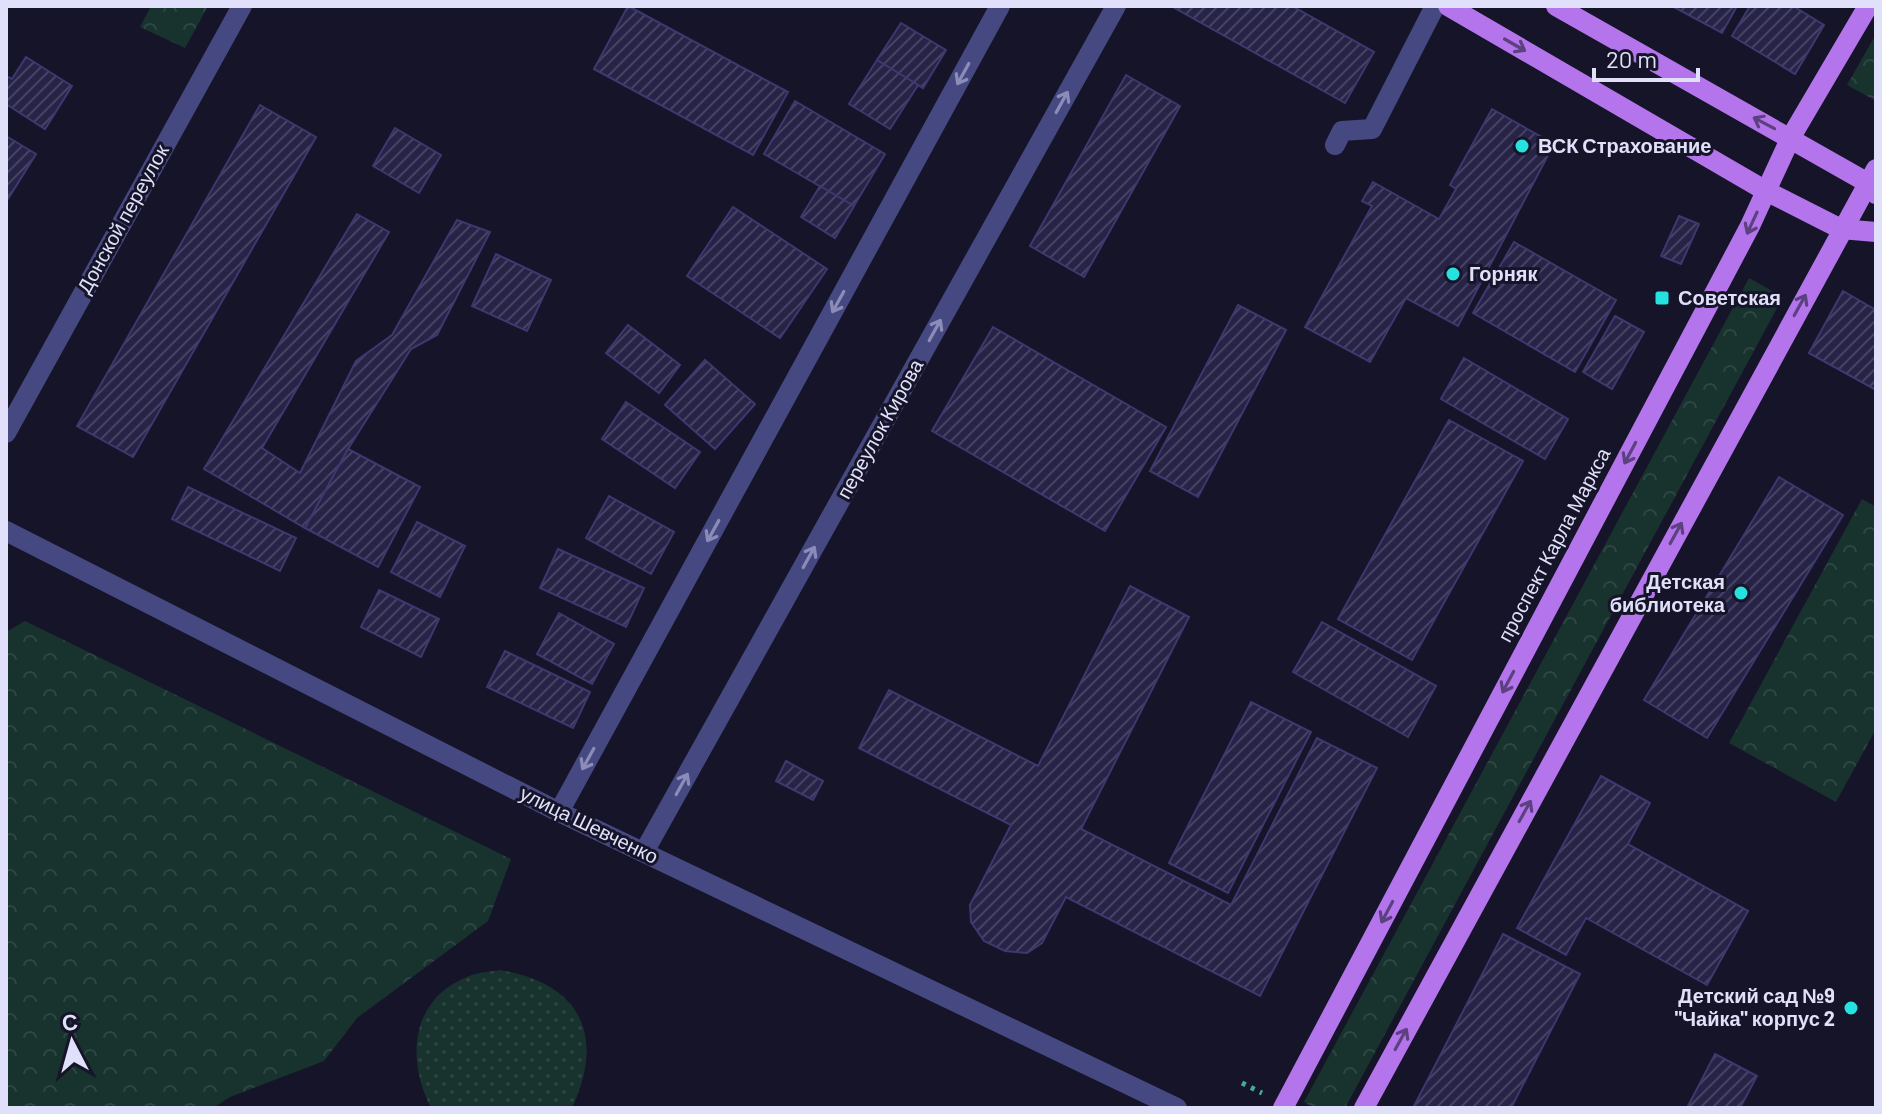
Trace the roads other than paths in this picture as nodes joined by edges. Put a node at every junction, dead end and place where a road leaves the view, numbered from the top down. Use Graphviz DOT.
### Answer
graph roads {
  1 [pos="242,6"];
  2 [pos="1000,6"];
  3 [pos="1116,6"];
  4 [pos="1435,6"];
  5 [pos="1448,6"];
  6 [pos="1556,6"];
  7 [pos="1868,6"];
  8 [pos="1791,137"];
  9 [pos="1335,145"];
  10 [pos="1873,182"];
  11 [pos="1766,191"];
  12 [pos="1841,229"];
  13 [pos="1876,232"];
  14 [pos="6,433"];
  15 [pos="6,531"];
  16 [pos="559,812"];
  17 [pos="644,852"];
  18 [pos="1177,1108"];
  19 [pos="1283,1108"];
  20 [pos="1364,1108"];
  1 -- 14 [label="street, Донской переулок"];
  2 -- 16 [label="street, one-way"];
  17 -- 3 [label="street, переулок Кирова, one-way"];
  4 -- 9 [label="street"];
  5 -- 11 [label="main road, one-way"];
  8 -- 6 [label="main road, one-way"];
  7 -- 8 [label="main road, проспект Карла Маркса"];
  8 -- 10 [label="main road"];
  8 -- 11 [label="main road, проспект Карла Маркса"];
  10 -- 12 [label="main road"];
  11 -- 12 [label="main road"];
  11 -- 19 [label="main road, проспект Карла Маркса, one-way"];
  12 -- 13 [label="main road"];
  20 -- 12 [label="main road, one-way"];
  15 -- 16 [label="street, улица Шевченко"];
  16 -- 17 [label="street, улица Шевченко"];
  17 -- 18 [label="street, улица Шевченко"];
}
